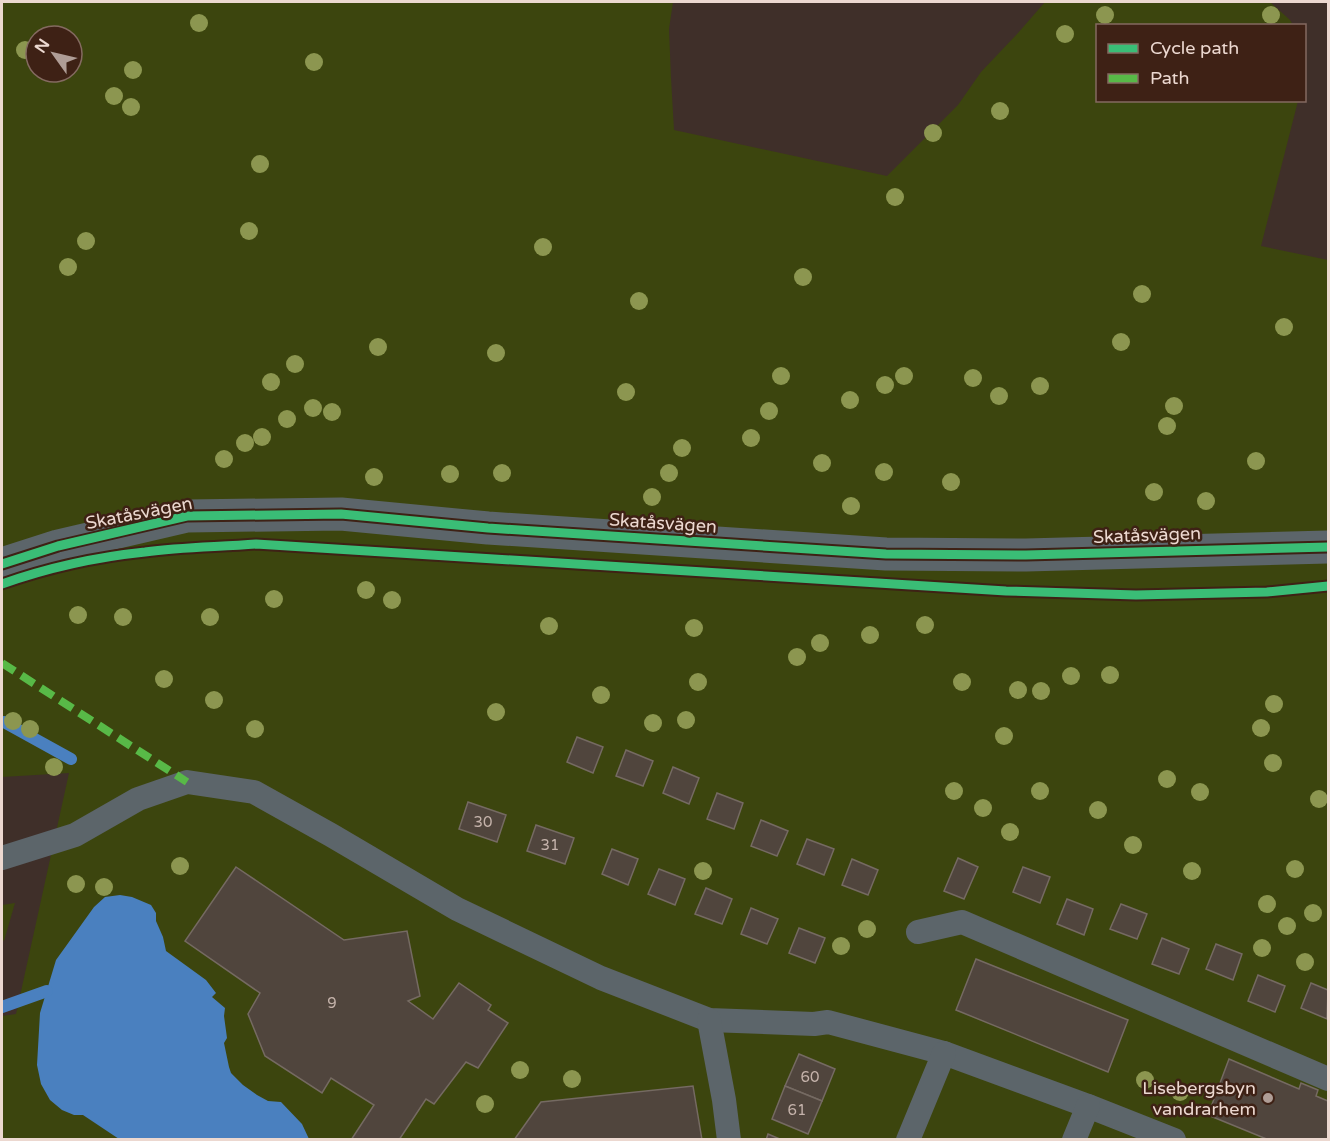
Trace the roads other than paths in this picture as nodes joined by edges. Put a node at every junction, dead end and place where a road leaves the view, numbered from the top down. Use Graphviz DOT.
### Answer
graph roads {
  1 [pos="1329,547"];
  2 [pos="2,564"];
  3 [pos="2,858"];
  4 [pos="918,932"];
  5 [pos="709,1020"];
  6 [pos="944,1053"];
  7 [pos="1329,1079"];
  8 [pos="1088,1106"];
  9 [pos="729,1140"];
  10 [pos="908,1140"];
  11 [pos="1074,1140"];
  12 [pos="1174,1140"];
  1 -- 2 [label="street, Skatåsvägen"];
  3 -- 5 [label="lane"];
  4 -- 7 [label="lane"];
  5 -- 6 [label="lane"];
  5 -- 9 [label="lane"];
  6 -- 8 [label="lane"];
  6 -- 10 [label="lane"];
  8 -- 11 [label="lane"];
  8 -- 12 [label="lane"];
}
